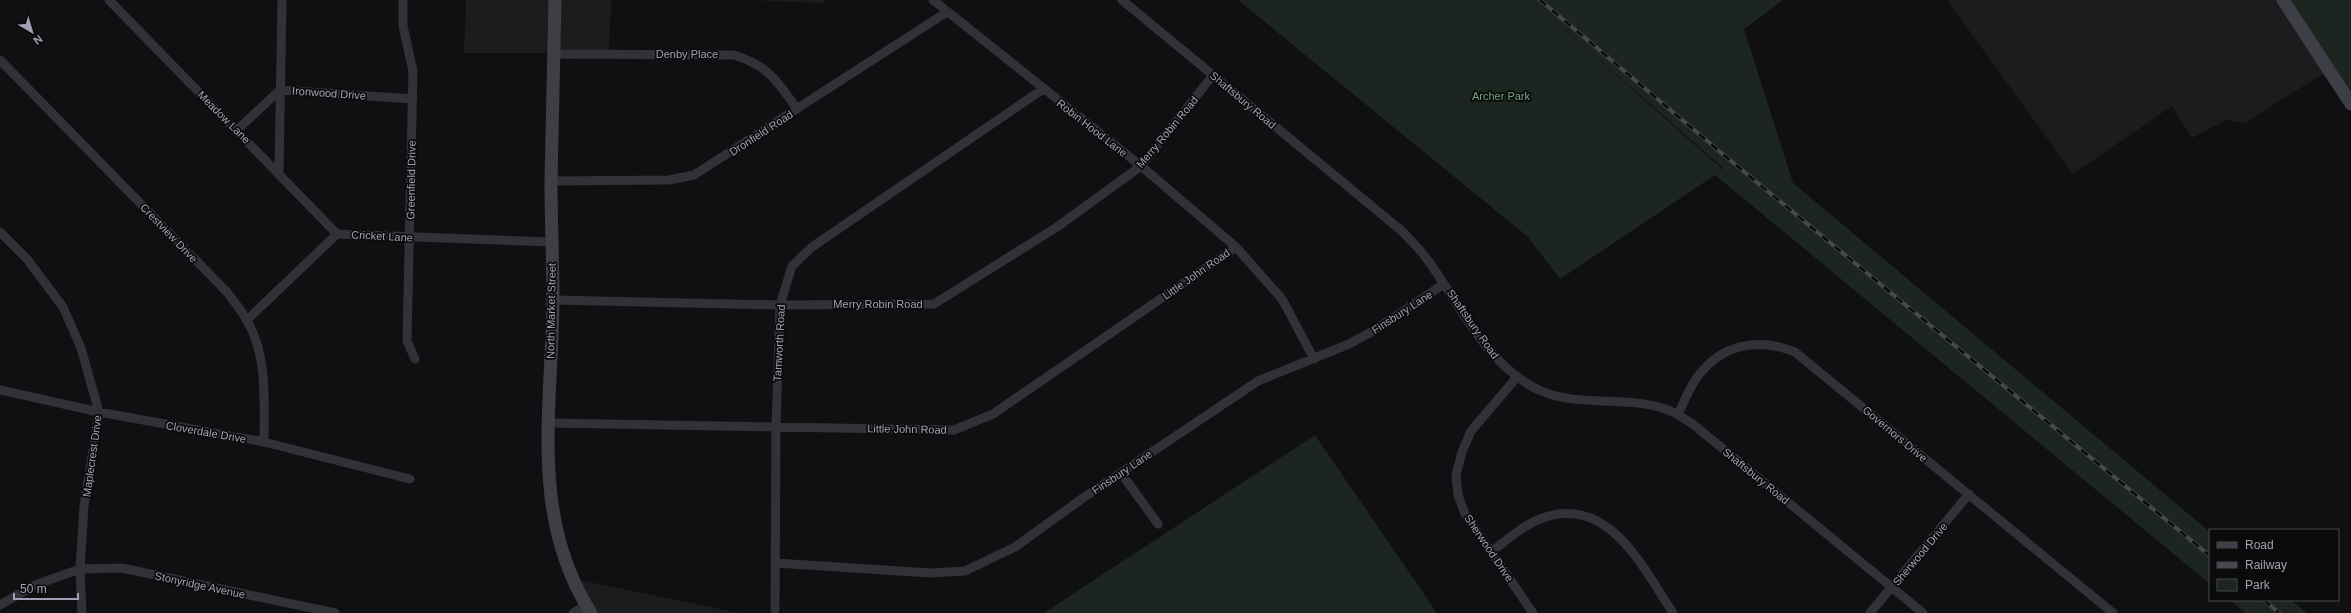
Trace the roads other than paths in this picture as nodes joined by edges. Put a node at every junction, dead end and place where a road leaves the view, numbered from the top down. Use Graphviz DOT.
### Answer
graph roads {
  1 [pos="109,0"];
  2 [pos="282,0"];
  3 [pos="403,0"];
  4 [pos="556,0"];
  5 [pos="933,0"];
  6 [pos="1122,0"];
  7 [pos="2284,0"];
  8 [pos="947,12"];
  9 [pos="553,54"];
  10 [pos="0,60"];
  11 [pos="1214,76"];
  12 [pos="1043,89"];
  13 [pos="280,90"];
  14 [pos="413,99"];
  15 [pos="2351,104"];
  16 [pos="797,109"];
  17 [pos="237,130"];
  18 [pos="1141,166"];
  19 [pos="278,172"];
  20 [pos="551,181"];
  21 [pos="0,232"];
  22 [pos="337,234"];
  23 [pos="410,238"];
  24 [pos="552,242"];
  25 [pos="1236,246"];
  26 [pos="1444,284"];
  27 [pos="553,300"];
  28 [pos="780,304"];
  29 [pos="247,320"];
  30 [pos="415,359"];
  31 [pos="1314,359"];
  32 [pos="1517,377"];
  33 [pos="0,390"];
  34 [pos="99,412"];
  35 [pos="1678,415"];
  36 [pos="547,423"];
  37 [pos="776,427"];
  38 [pos="264,442"];
  39 [pos="1121,473"];
  40 [pos="410,479"];
  41 [pos="1969,494"];
  42 [pos="1158,524"];
  43 [pos="1492,551"];
  44 [pos="776,563"];
  45 [pos="80,569"];
  46 [pos="1892,588"];
  47 [pos="0,606"];
  48 [pos="589,609"];
  49 [pos="775,610"];
  50 [pos="82,613"];
  51 [pos="335,613"];
  52 [pos="573,613"];
  53 [pos="1533,613"];
  54 [pos="1673,613"];
  55 [pos="1870,613"];
  56 [pos="1923,613"];
  57 [pos="2113,613"];
  1 -- 17 [label="street, Meadow Lane"];
  2 -- 13 [label="street"];
  3 -- 14 [label="street, Greenfield Drive"];
  4 -- 9 [label="street, North Market Street"];
  5 -- 8 [label="street, Robin Hood Lane"];
  6 -- 11 [label="street, Shaftsbury Road"];
  7 -- 15 [label="street"];
  8 -- 12 [label="street, Robin Hood Lane"];
  8 -- 16 [label="street, Dronfield Road"];
  9 -- 16 [label="street, Denby Place"];
  9 -- 20 [label="street, North Market Street"];
  10 -- 29 [label="street, Crestview Drive"];
  11 -- 18 [label="street, Merry Robin Road"];
  11 -- 26 [label="street, Shaftsbury Road"];
  12 -- 18 [label="street, Robin Hood Lane"];
  12 -- 28 [label="street, Tamworth Road"];
  13 -- 14 [label="street, Ironwood Drive"];
  13 -- 17 [label="street, Ironwood Drive"];
  13 -- 19 [label="street"];
  14 -- 23 [label="street, Greenfield Drive"];
  16 -- 20 [label="street, Dronfield Road"];
  17 -- 19 [label="street, Meadow Lane"];
  18 -- 25 [label="street, Robin Hood Lane"];
  18 -- 28 [label="street, Merry Robin Road"];
  19 -- 22 [label="street, Meadow Lane"];
  20 -- 24 [label="street, North Market Street"];
  21 -- 34 [label="street, Maplecrest Drive"];
  22 -- 23 [label="street, Cricket Lane"];
  22 -- 29 [label="street, Cricket Lane"];
  23 -- 24 [label="street, Cricket Lane"];
  23 -- 30 [label="street, Greenfield Drive"];
  24 -- 27 [label="street, North Market Street"];
  25 -- 31 [label="street, Robin Hood Lane"];
  25 -- 37 [label="street, Little John Road"];
  26 -- 31 [label="street, Finsbury Lane"];
  26 -- 32 [label="street, Shaftsbury Road"];
  27 -- 28 [label="street, Merry Robin Road"];
  27 -- 36 [label="street, North Market Street"];
  28 -- 37 [label="street, Tamworth Road"];
  29 -- 38 [label="street, Crestview Drive"];
  31 -- 39 [label="street, Finsbury Lane"];
  32 -- 35 [label="street, Shaftsbury Road"];
  32 -- 43 [label="street, Sherwood Drive"];
  33 -- 34 [label="street, Cloverdale Drive"];
  34 -- 38 [label="street, Cloverdale Drive"];
  34 -- 45 [label="street, Maplecrest Drive"];
  35 -- 41 [label="street, Governors Drive"];
  35 -- 46 [label="street, Shaftsbury Road"];
  36 -- 37 [label="street, Little John Road"];
  36 -- 48 [label="street, North Market Street"];
  37 -- 44 [label="street, Tamworth Road"];
  38 -- 40 [label="street, Cloverdale Drive"];
  39 -- 42 [label="street"];
  39 -- 44 [label="street, Finsbury Lane"];
  41 -- 46 [label="street, Sherwood Drive"];
  41 -- 57 [label="street, Governors Drive"];
  43 -- 53 [label="street, Sherwood Drive"];
  43 -- 54 [label="street"];
  44 -- 49 [label="street, Tamworth Road"];
  45 -- 47 [label="street, Stonyridge Avenue"];
  45 -- 50 [label="street, Maplecrest Drive"];
  45 -- 51 [label="street, Stonyridge Avenue"];
  46 -- 55 [label="street, Sherwood Drive"];
  46 -- 56 [label="street, Shaftsbury Road"];
  48 -- 52 [label="street"];
}
